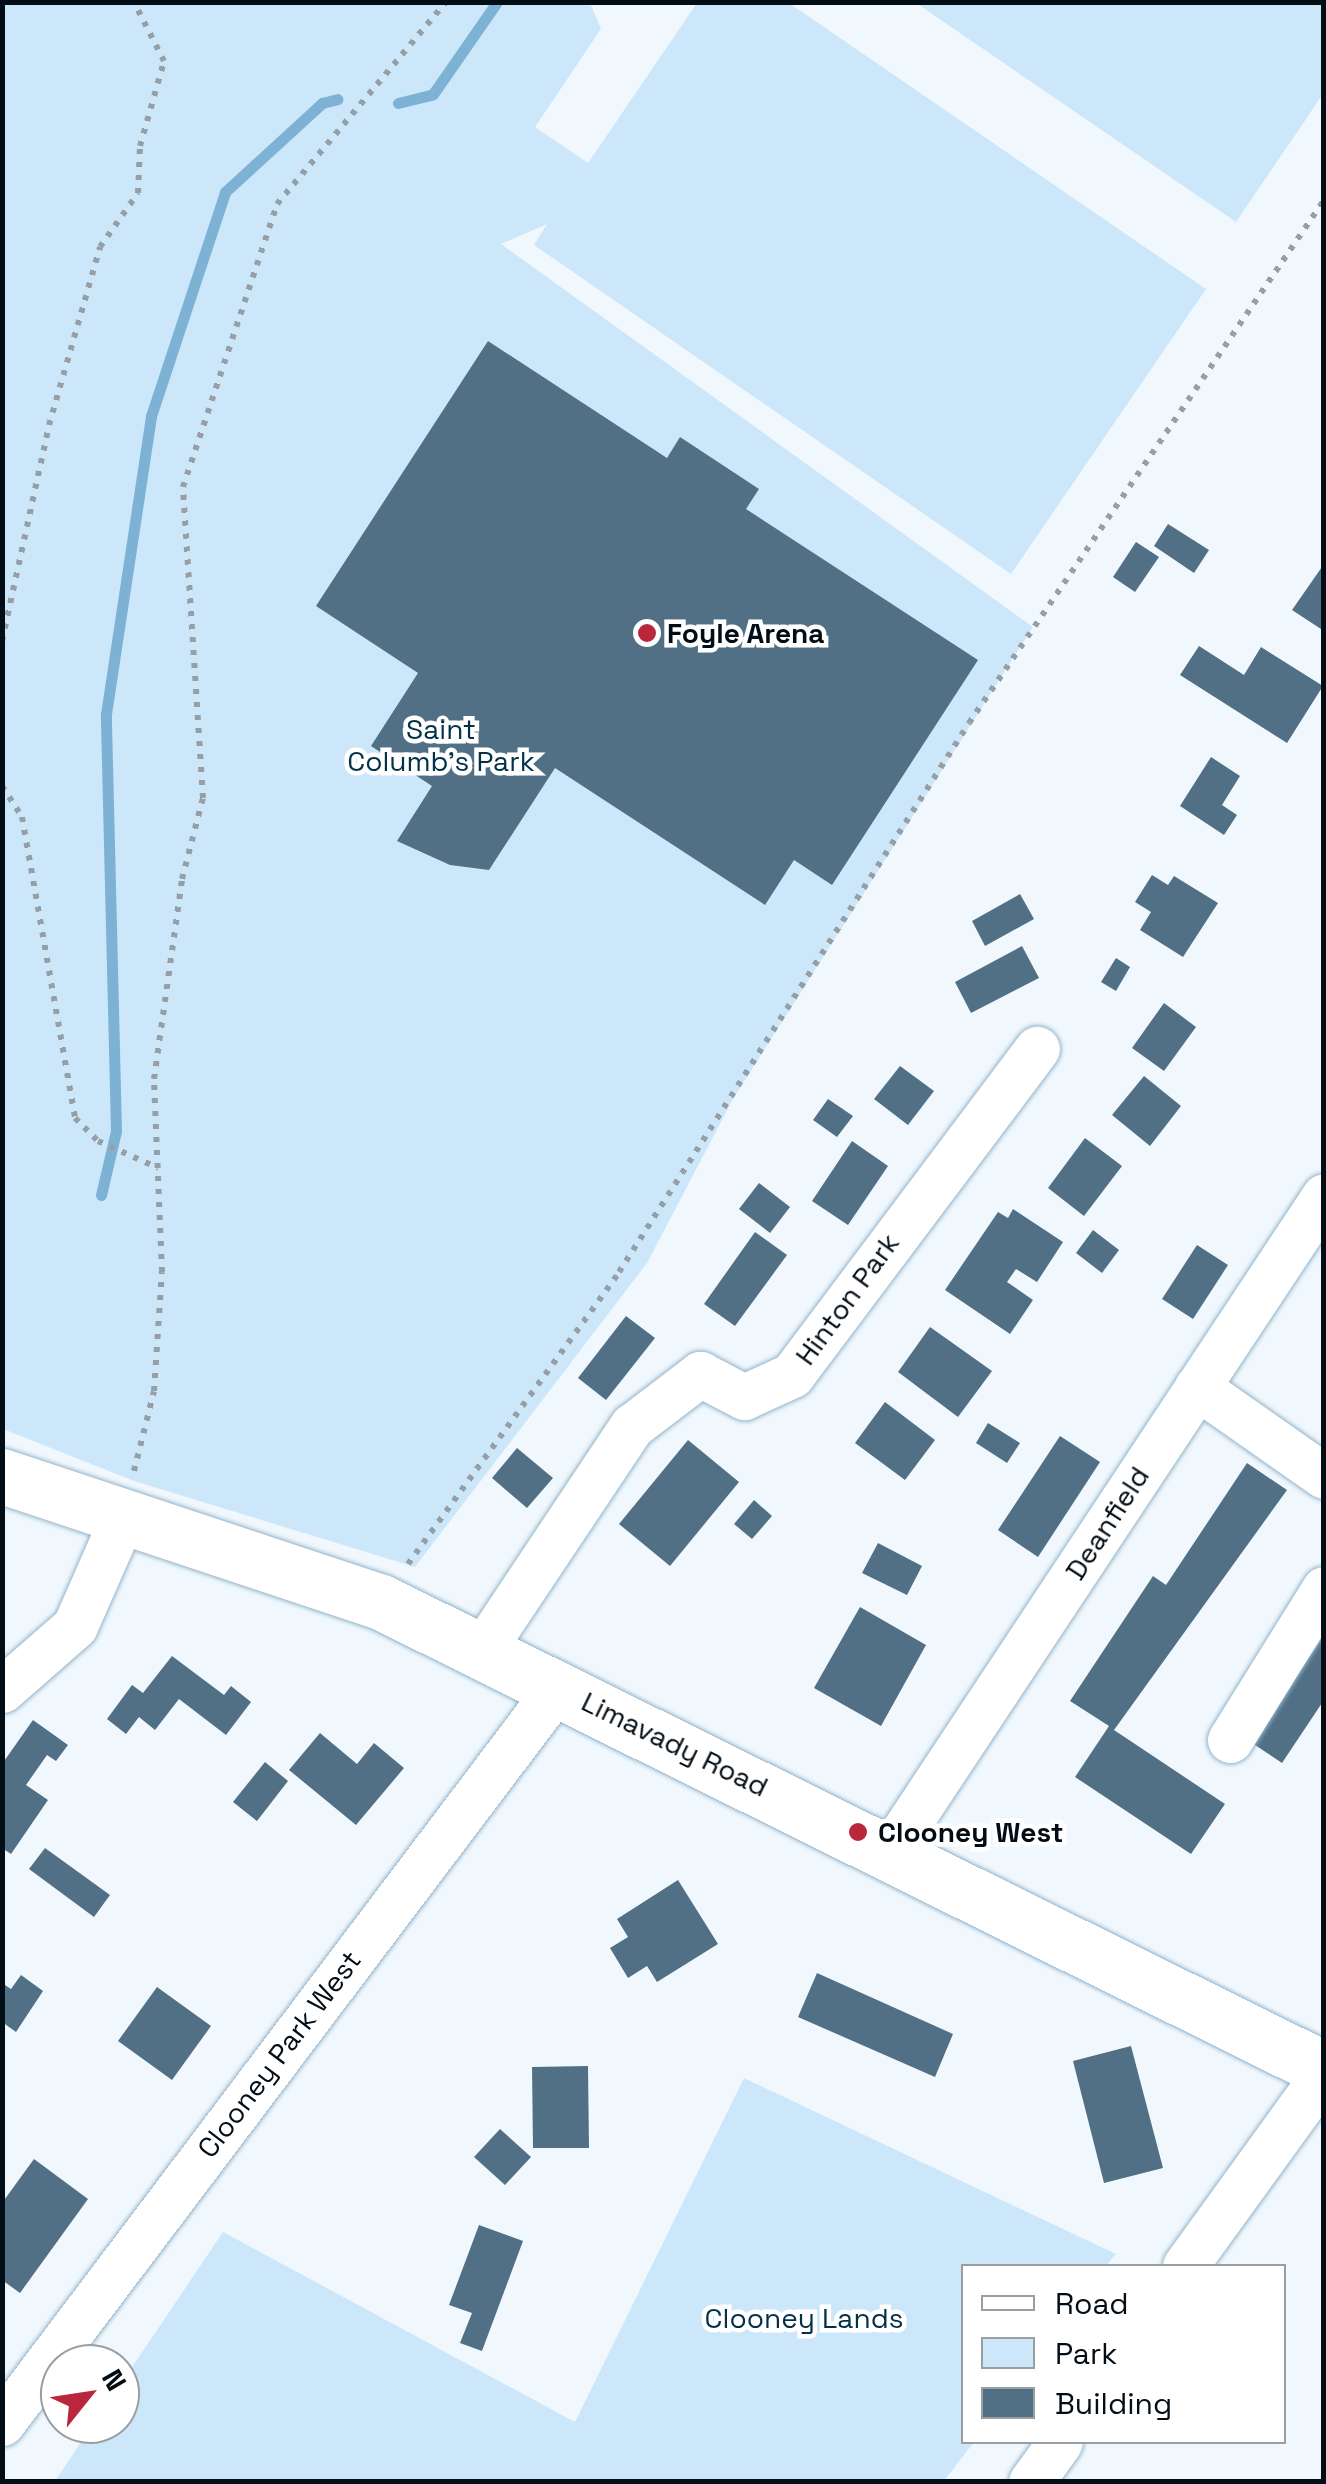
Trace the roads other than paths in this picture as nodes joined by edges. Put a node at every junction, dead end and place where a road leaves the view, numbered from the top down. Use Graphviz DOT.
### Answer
graph roads {
  1 [pos="1038,1049"];
  2 [pos="1324,1196"];
  3 [pos="1198,1387"];
  4 [pos="2,1476"];
  5 [pos="1324,1476"];
  6 [pos="121,1521"];
  7 [pos="1324,1589"];
  8 [pos="481,1652"];
  9 [pos="558,1688"];
  10 [pos="2,1690"];
  11 [pos="1230,1740"];
  12 [pos="891,1850"];
  13 [pos="1324,2071"];
  14 [pos="1186,2264"];
  15 [pos="2,2423"];
  16 [pos="1059,2444"];
  17 [pos="1031,2482"];
  1 -- 8 [label="street, Hinton Park"];
  2 -- 3 [label="street, Deanfield"];
  3 -- 5 [label="street"];
  3 -- 12 [label="street, Deanfield"];
  4 -- 6 [label="highway, Limavady Road"];
  6 -- 8 [label="highway, Limavady Road"];
  6 -- 10 [label="street"];
  7 -- 11 [label="street"];
  8 -- 9 [label="highway, Limavady Road"];
  9 -- 12 [label="highway, Limavady Road"];
  9 -- 15 [label="street, Clooney Park West"];
  12 -- 13 [label="highway, Limavady Road"];
  13 -- 14 [label="street"];
  16 -- 17 [label="street"];
}
